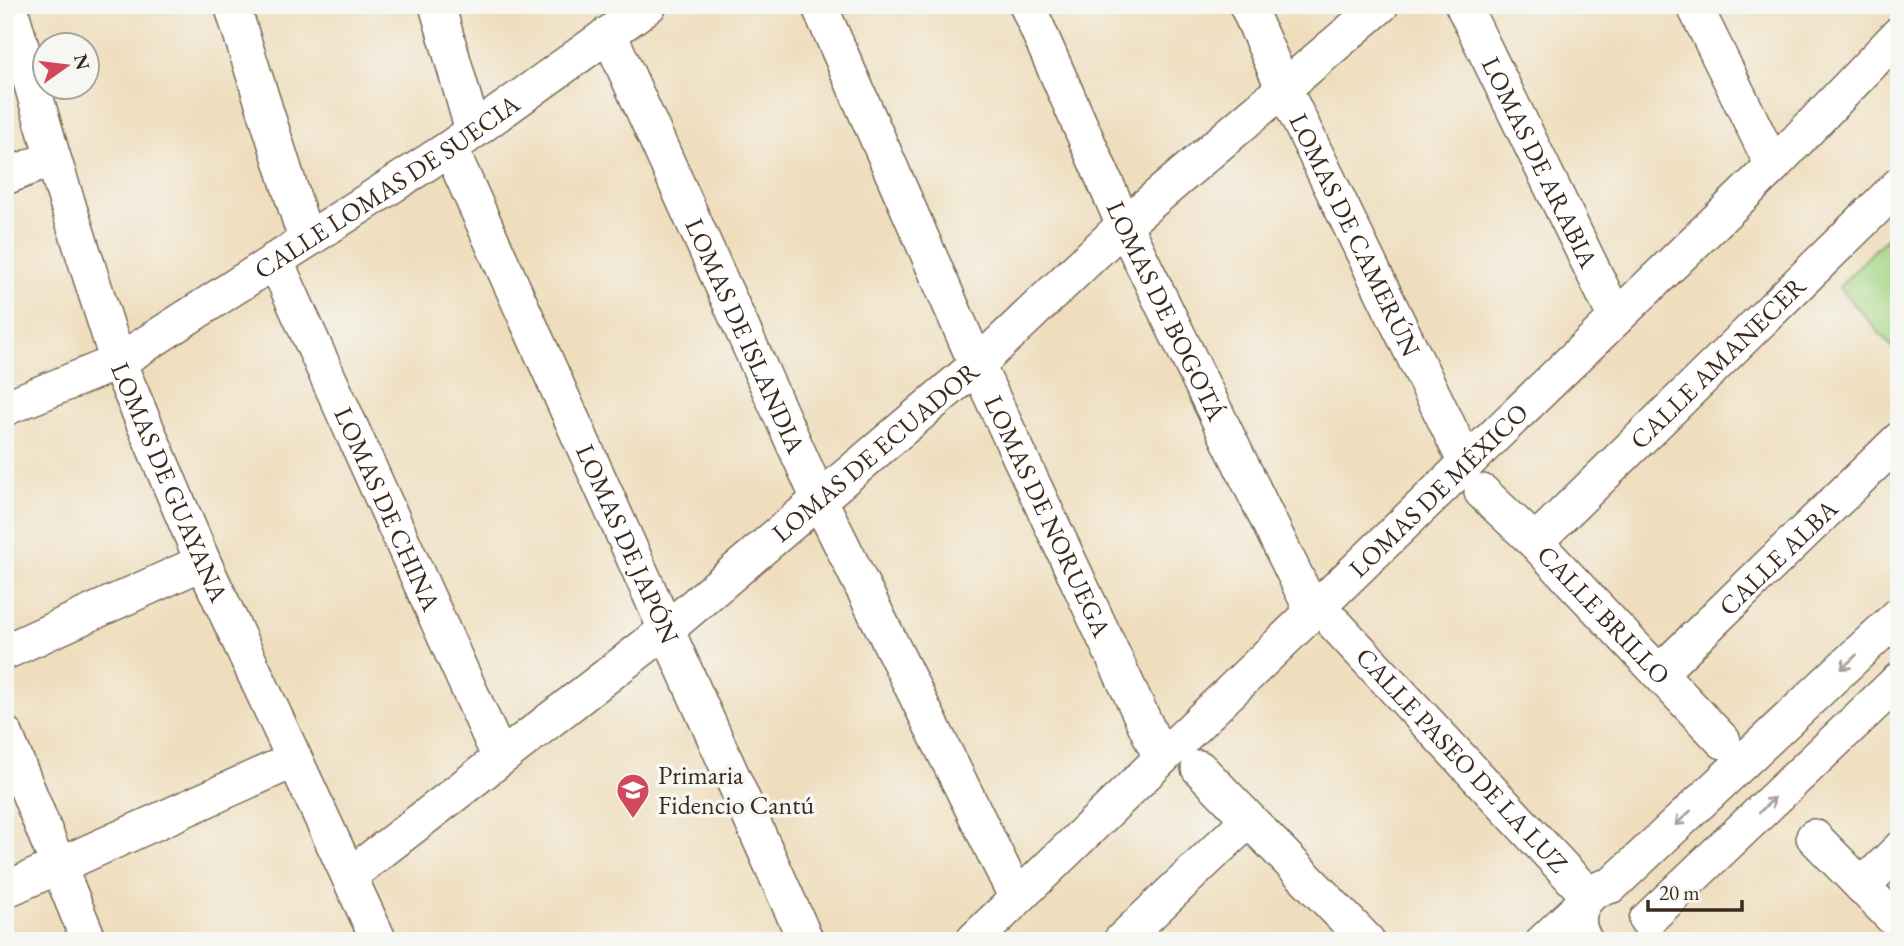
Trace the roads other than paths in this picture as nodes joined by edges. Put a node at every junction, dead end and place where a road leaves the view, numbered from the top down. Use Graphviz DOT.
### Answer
graph roads {
  1 [pos="9,5"];
  2 [pos="232,5"];
  3 [pos="437,5"];
  4 [pos="649,5"];
  5 [pos="819,5"];
  6 [pos="1027,5"];
  7 [pos="1247,5"];
  8 [pos="1381,5"];
  9 [pos="1463,5"];
  10 [pos="1693,5"];
  11 [pos="1889,5"];
  12 [pos="1899,26"];
  13 [pos="609,34"];
  14 [pos="1899,34"];
  15 [pos="1284,89"];
  16 [pos="461,140"];
  17 [pos="53,158"];
  18 [pos="1773,166"];
  19 [pos="5,177"];
  20 [pos="1899,185"];
  21 [pos="1124,225"];
  22 [pos="306,239"];
  23 [pos="275,260"];
  24 [pos="1616,318"];
  25 [pos="118,362"];
  26 [pos="977,365"];
  27 [pos="5,408"];
  28 [pos="1899,440"];
  29 [pos="1474,478"];
  30 [pos="819,499"];
  31 [pos="1535,542"];
  32 [pos="203,562"];
  33 [pos="1899,615"];
  34 [pos="1324,618"];
  35 [pos="666,630"];
  36 [pos="5,652"];
  37 [pos="1659,673"];
  38 [pos="1899,680"];
  39 [pos="5,734"];
  40 [pos="1723,741"];
  41 [pos="500,758"];
  42 [pos="1161,758"];
  43 [pos="295,760"];
  44 [pos="1199,768"];
  45 [pos="1248,820"];
  46 [pos="1814,837"];
  47 [pos="1899,850"];
  48 [pos="59,867"];
  49 [pos="349,876"];
  50 [pos="1861,886"];
  51 [pos="5,890"];
  52 [pos="1594,895"];
  53 [pos="1017,898"];
  54 [pos="1899,924"];
  55 [pos="1643,930"];
  56 [pos="89,941"];
  57 [pos="379,941"];
  58 [pos="806,941"];
  59 [pos="973,941"];
  60 [pos="1121,941"];
  61 [pos="1367,941"];
  62 [pos="1544,941"];
  63 [pos="1586,941"];
  1 -- 17 [label="street, LOMAS DE GUAYANA"];
  2 -- 22 [label="street"];
  3 -- 16 [label="street, LOMAS DE JAPÓN"];
  4 -- 13 [label="street, CALLE LOMAS DE SUECIA"];
  5 -- 26 [label="street, LOMAS DE NORUEGA"];
  6 -- 21 [label="street, LOMAS DE BOGOTÁ"];
  7 -- 15 [label="street, LOMAS DE CAMERÚN"];
  8 -- 15 [label="street, LOMAS DE ECUADOR"];
  9 -- 24 [label="street, LOMAS DE ARABIA"];
  10 -- 18 [label="street"];
  11 -- 12 [label="street"];
  13 -- 16 [label="street, CALLE LOMAS DE SUECIA"];
  13 -- 30 [label="street, LOMAS DE ISLANDIA"];
  14 -- 18 [label="street, LOMAS DE MÉXICO"];
  15 -- 21 [label="street, LOMAS DE ECUADOR"];
  15 -- 29 [label="street, LOMAS DE CAMERÚN"];
  16 -- 22 [label="street, CALLE LOMAS DE SUECIA"];
  16 -- 35 [label="street, LOMAS DE JAPÓN"];
  17 -- 19 [label="street"];
  17 -- 25 [label="street, LOMAS DE GUAYANA"];
  18 -- 24 [label="street, LOMAS DE MÉXICO"];
  20 -- 31 [label="street, CALLE AMANECER"];
  21 -- 26 [label="street, LOMAS DE ECUADOR"];
  21 -- 34 [label="street, LOMAS DE BOGOTÁ"];
  22 -- 23 [label="street, CALLE LOMAS DE SUECIA"];
  23 -- 25 [label="street, CALLE LOMAS DE SUECIA"];
  23 -- 41 [label="street, LOMAS DE CHINA"];
  24 -- 29 [label="street, LOMAS DE MÉXICO"];
  25 -- 27 [label="street, CALLE LOMAS DE SUECIA"];
  25 -- 32 [label="street, LOMAS DE GUAYANA"];
  26 -- 30 [label="street, LOMAS DE ECUADOR"];
  26 -- 42 [label="street, LOMAS DE NORUEGA"];
  28 -- 37 [label="street, CALLE ALBA"];
  29 -- 31 [label="street, CALLE BRILLO"];
  29 -- 34 [label="street, LOMAS DE MÉXICO"];
  30 -- 35 [label="street, LOMAS DE ECUADOR"];
  30 -- 53 [label="street, LOMAS DE ISLANDIA"];
  31 -- 37 [label="street, CALLE BRILLO"];
  32 -- 36 [label="street"];
  32 -- 43 [label="street, LOMAS DE GUAYANA"];
  33 -- 52 [label="street, one-way"];
  34 -- 42 [label="street, LOMAS DE MÉXICO"];
  34 -- 52 [label="street, CALLE PASEO DE LA LUZ"];
  35 -- 41 [label="street, LOMAS DE ECUADOR"];
  35 -- 58 [label="street, LOMAS DE JAPÓN"];
  37 -- 40 [label="street, CALLE BRILLO"];
  55 -- 38 [label="street, one-way"];
  39 -- 48 [label="street"];
  41 -- 49 [label="street, LOMAS DE ECUADOR"];
  42 -- 53 [label="street, LOMAS DE MÉXICO"];
  43 -- 48 [label="street"];
  43 -- 49 [label="street, LOMAS DE GUAYANA"];
  44 -- 45 [label="street"];
  45 -- 60 [label="street"];
  45 -- 61 [label="street"];
  46 -- 50 [label="street"];
  47 -- 50 [label="street"];
  48 -- 51 [label="street"];
  48 -- 56 [label="street"];
  49 -- 57 [label="street, LOMAS DE GUAYANA"];
  50 -- 54 [label="street"];
  52 -- 55 [label="street, CALLE PASEO DE LA LUZ"];
  52 -- 62 [label="street"];
  52 -- 63 [label="street"];
  53 -- 59 [label="street, LOMAS DE MÉXICO"];
}
